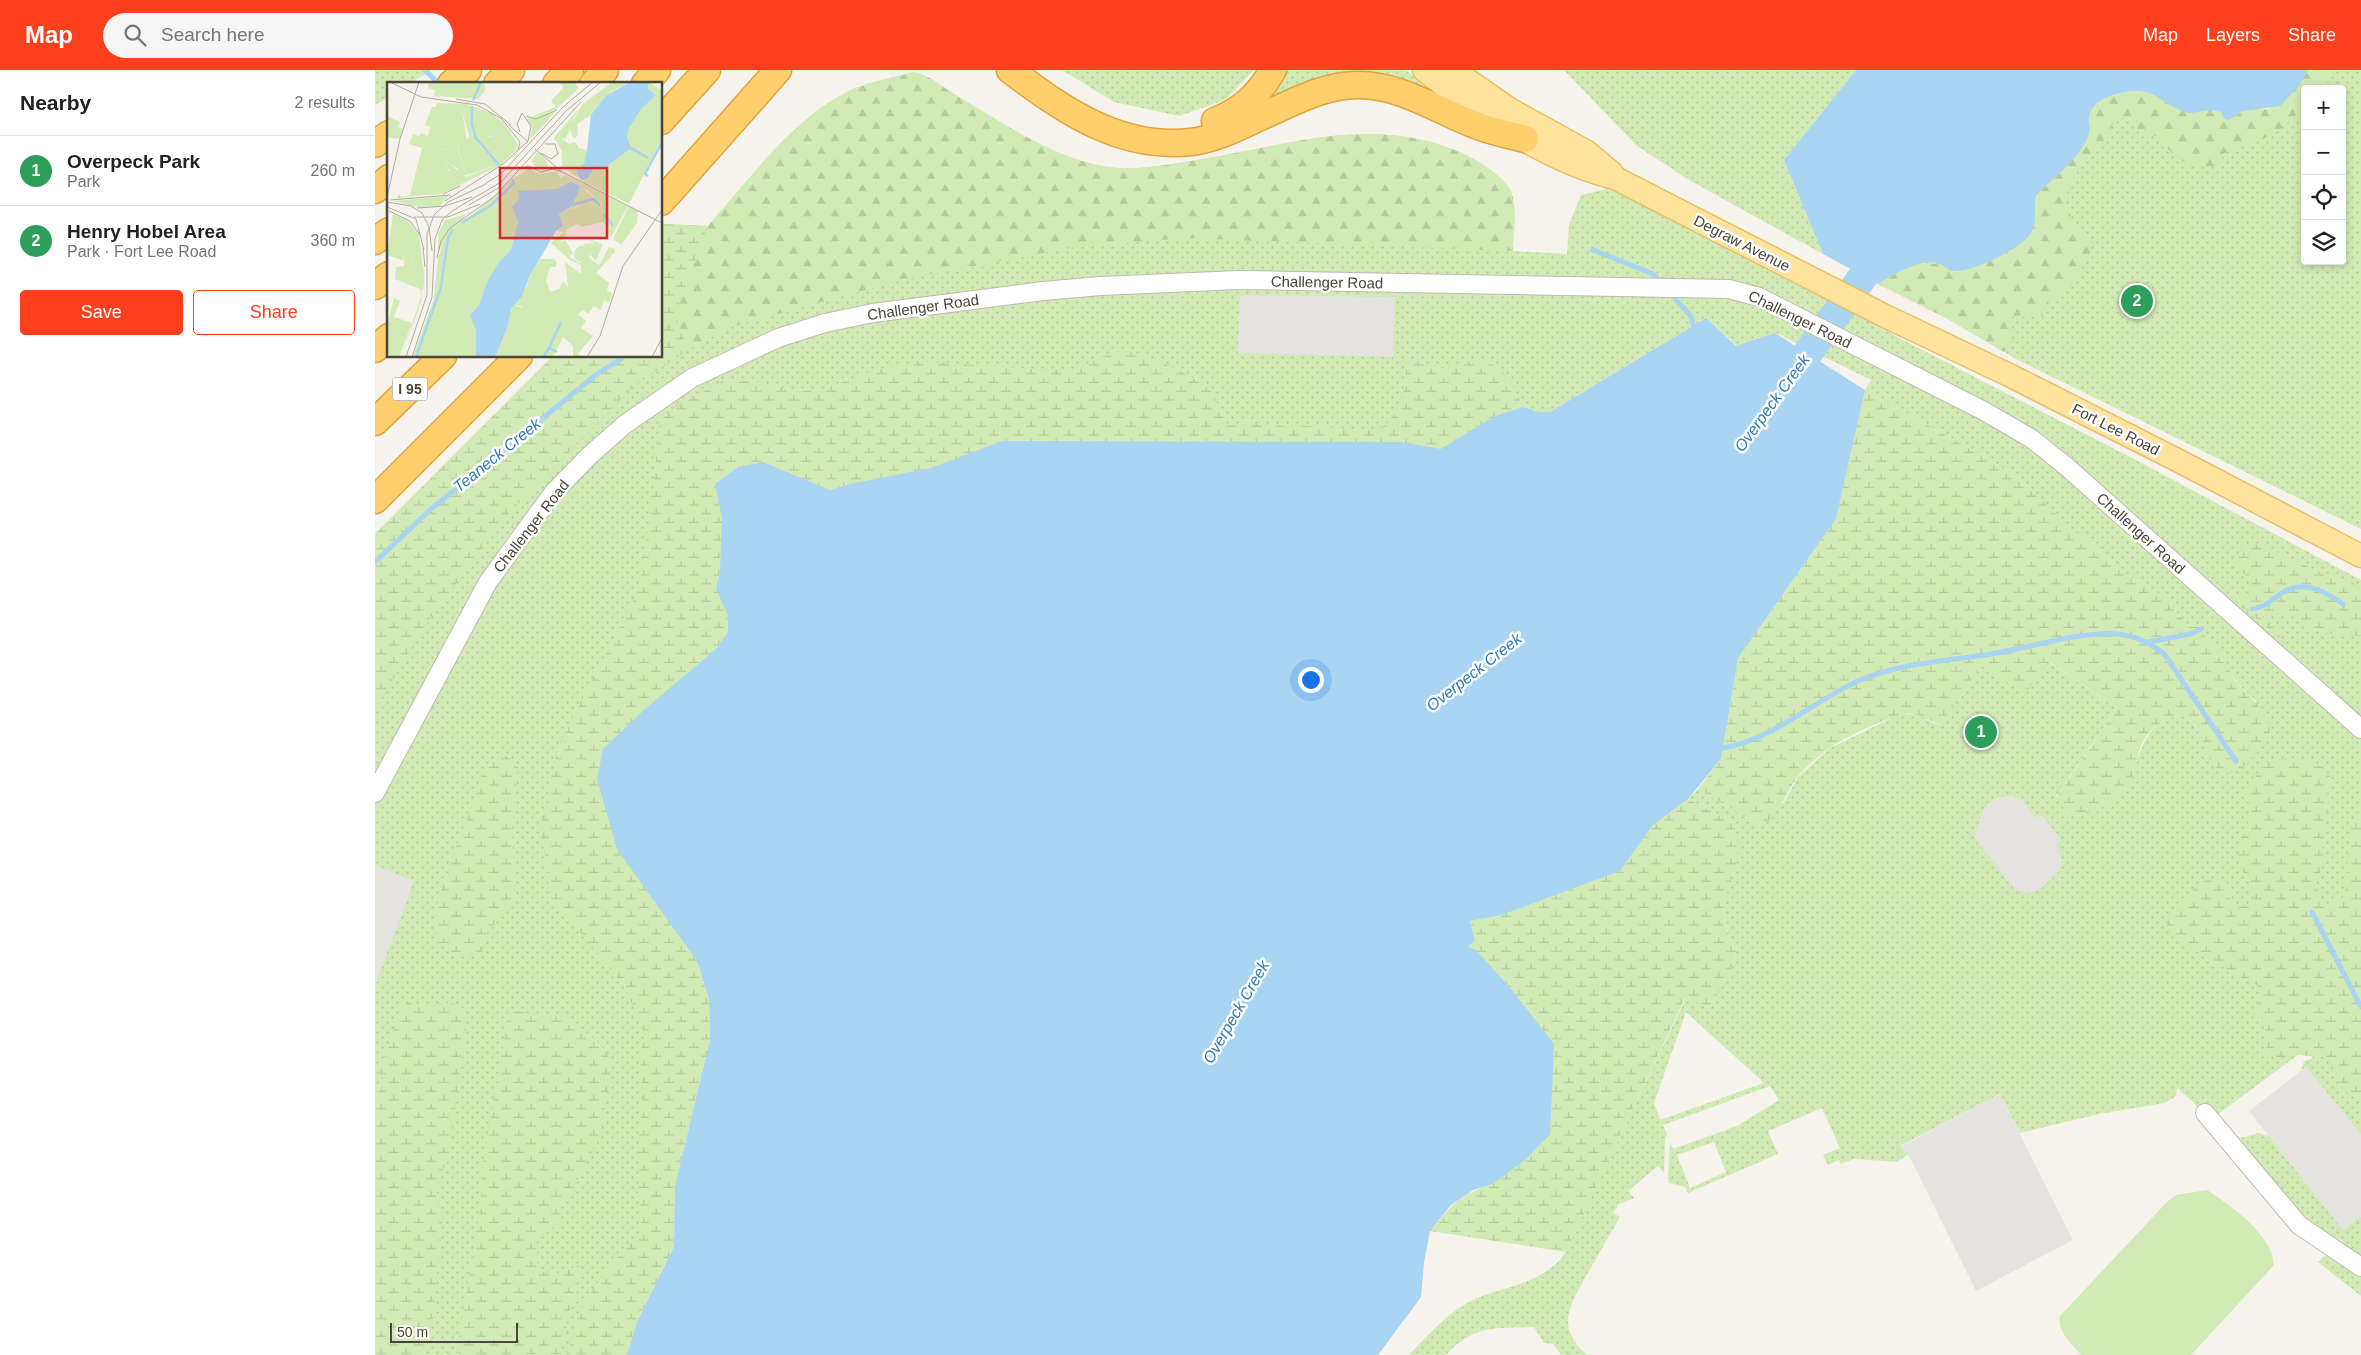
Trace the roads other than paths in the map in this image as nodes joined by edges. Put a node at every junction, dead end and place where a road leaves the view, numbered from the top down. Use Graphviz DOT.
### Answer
graph roads {
  1 [pos="511,70"];
  2 [pos="570,70"];
  3 [pos="605,70"];
  4 [pos="657,70"];
  5 [pos="707,70"];
  6 [pos="778,70"];
  7 [pos="1010,70"];
  8 [pos="1038,70"];
  9 [pos="1273,70"];
  10 [pos="1425,70"];
  11 [pos="1453,70"];
  12 [pos="499,82"];
  13 [pos="558,82"];
  14 [pos="595,82"];
  15 [pos="647,82"];
  16 [pos="663,119"];
  17 [pos="387,135"];
  18 [pos="1525,139"];
  19 [pos="375,144"];
  20 [pos="1615,178"];
  21 [pos="387,180"];
  22 [pos="375,190"];
  23 [pos="663,200"];
  24 [pos="387,232"];
  25 [pos="375,241"];
  26 [pos="387,277"];
  27 [pos="375,286"];
  28 [pos="1869,308"];
  29 [pos="387,339"];
  30 [pos="375,349"];
  31 [pos="441,358"];
  32 [pos="517,358"];
  33 [pos="375,422"];
  34 [pos="379,494"];
  35 [pos="2361,556"];
  36 [pos="2361,729"];
  37 [pos="375,793"];
  38 [pos="2205,1113"];
  39 [pos="2325,1244"];
  40 [pos="2361,1254"];
  41 [pos="2361,1268"];
  1 -- 12 [label="highway"];
  2 -- 13 [label="highway"];
  3 -- 14 [label="highway"];
  4 -- 15 [label="highway"];
  5 -- 16 [label="highway"];
  6 -- 23 [label="highway"];
  7 -- 18 [label="highway"];
  8 -- 9 [label="highway"];
  10 -- 18 [label="main road, Degraw Avenue"];
  11 -- 20 [label="main road, Degraw Avenue"];
  17 -- 19 [label="highway"];
  18 -- 20 [label="main road, Degraw Avenue"];
  20 -- 28 [label="main road, Degraw Avenue"];
  21 -- 22 [label="highway"];
  24 -- 25 [label="highway"];
  26 -- 27 [label="highway"];
  28 -- 35 [label="main road, Fort Lee Road"];
  29 -- 30 [label="highway"];
  31 -- 33 [label="highway, I 95"];
  32 -- 34 [label="highway"];
  36 -- 37 [label="street, Challenger Road"];
  38 -- 39 [label="street"];
  39 -- 40 [label="street"];
  39 -- 41 [label="street"];
}
